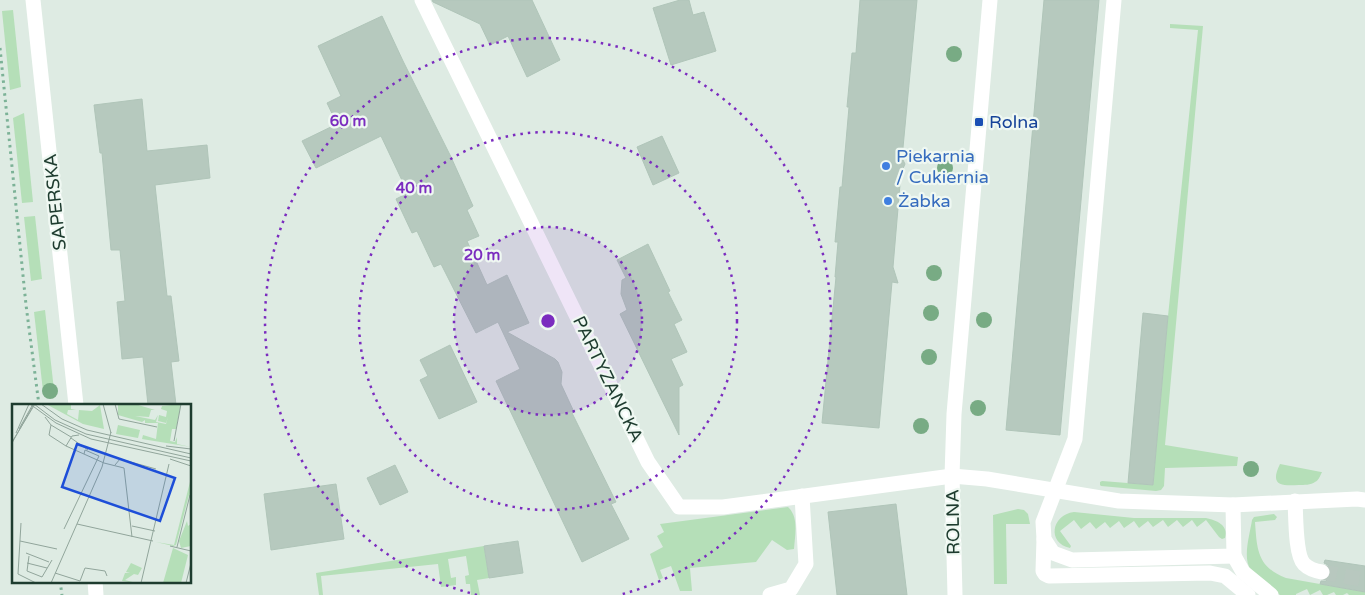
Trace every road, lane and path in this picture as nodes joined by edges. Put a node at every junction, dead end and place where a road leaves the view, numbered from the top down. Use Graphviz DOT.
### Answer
graph roads {
  1 [pos="34,0"];
  2 [pos="422,0"];
  3 [pos="990,0"];
  4 [pos="1114,0"];
  5 [pos="0,48"];
  6 [pos="39,404"];
  7 [pos="76,404"];
  8 [pos="952,476"];
  9 [pos="1054,490"];
  10 [pos="802,496"];
  11 [pos="1365,500"];
  12 [pos="1295,501"];
  13 [pos="1233,505"];
  14 [pos="1044,539"];
  15 [pos="1234,556"];
  16 [pos="1322,572"];
  17 [pos="1219,575"];
  18 [pos="60,582"];
  19 [pos="94,582"];
  20 [pos="62,595"];
  21 [pos="96,595"];
  22 [pos="770,595"];
  23 [pos="955,595"];
  24 [pos="1248,595"];
  25 [pos="1271,595"];
  1 -- 7 [label="street, SAPERSKA"];
  2 -- 10 [label="street, PARTYZANCKA"];
  3 -- 8 [label="street, ROLNA"];
  4 -- 9 [label="street"];
  5 -- 6 [label="path"];
  8 -- 9 [label="street, PARTYZANCKA"];
  8 -- 10 [label="street, PARTYZANCKA"];
  8 -- 23 [label="street, ROLNA"];
  9 -- 13 [label="street, PARTYZANCKA"];
  9 -- 14 [label="street"];
  10 -- 22 [label="street"];
  11 -- 12 [label="street, PARTYZANCKA"];
  12 -- 13 [label="street, PARTYZANCKA"];
  12 -- 16 [label="street"];
  13 -- 15 [label="street"];
  14 -- 15 [label="street"];
  14 -- 17 [label="street"];
  15 -- 17 [label="street"];
  15 -- 25 [label="street"];
  17 -- 24 [label="street"];
  18 -- 20 [label="path"];
  19 -- 21 [label="street"];
}
